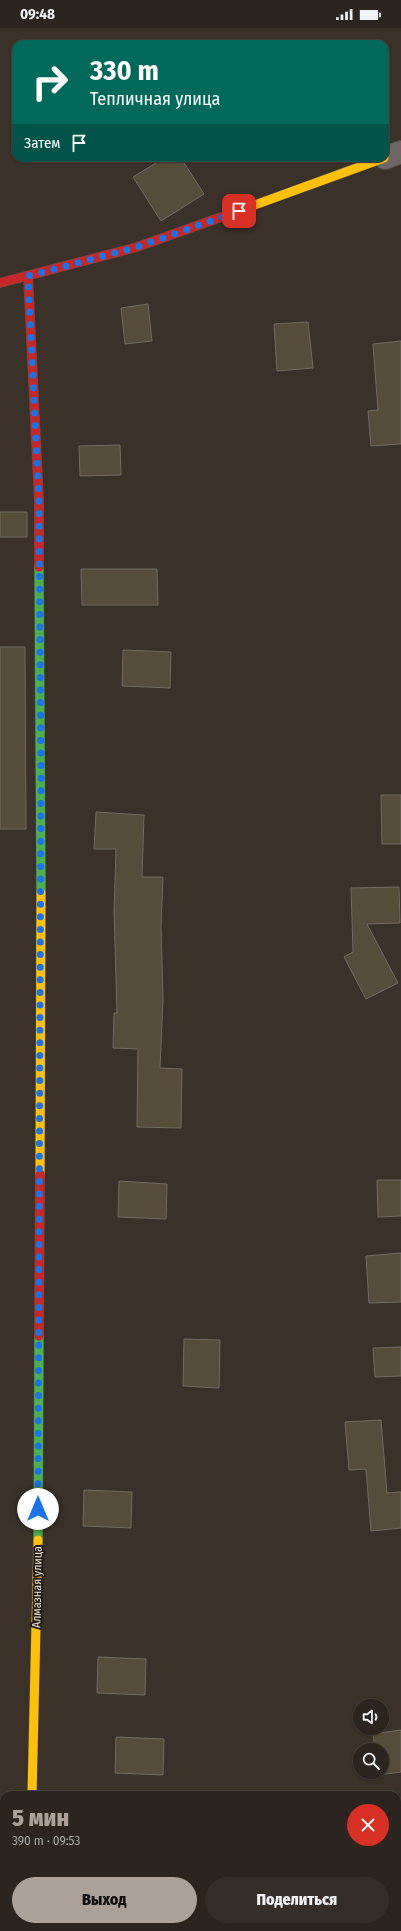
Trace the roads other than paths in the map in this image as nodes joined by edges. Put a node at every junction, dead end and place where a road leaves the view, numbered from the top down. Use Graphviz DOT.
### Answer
graph roads {
  1 [pos="401,152"];
  2 [pos="389,156"];
  3 [pos="373,162"];
  4 [pos="28,276"];
  5 [pos="0,283"];
  6 [pos="32,1791"];
  1 -- 2 [label="street"];
  3 -- 4 [label="street"];
  4 -- 5 [label="street"];
  4 -- 6 [label="street, Алмазная улица"];
}
